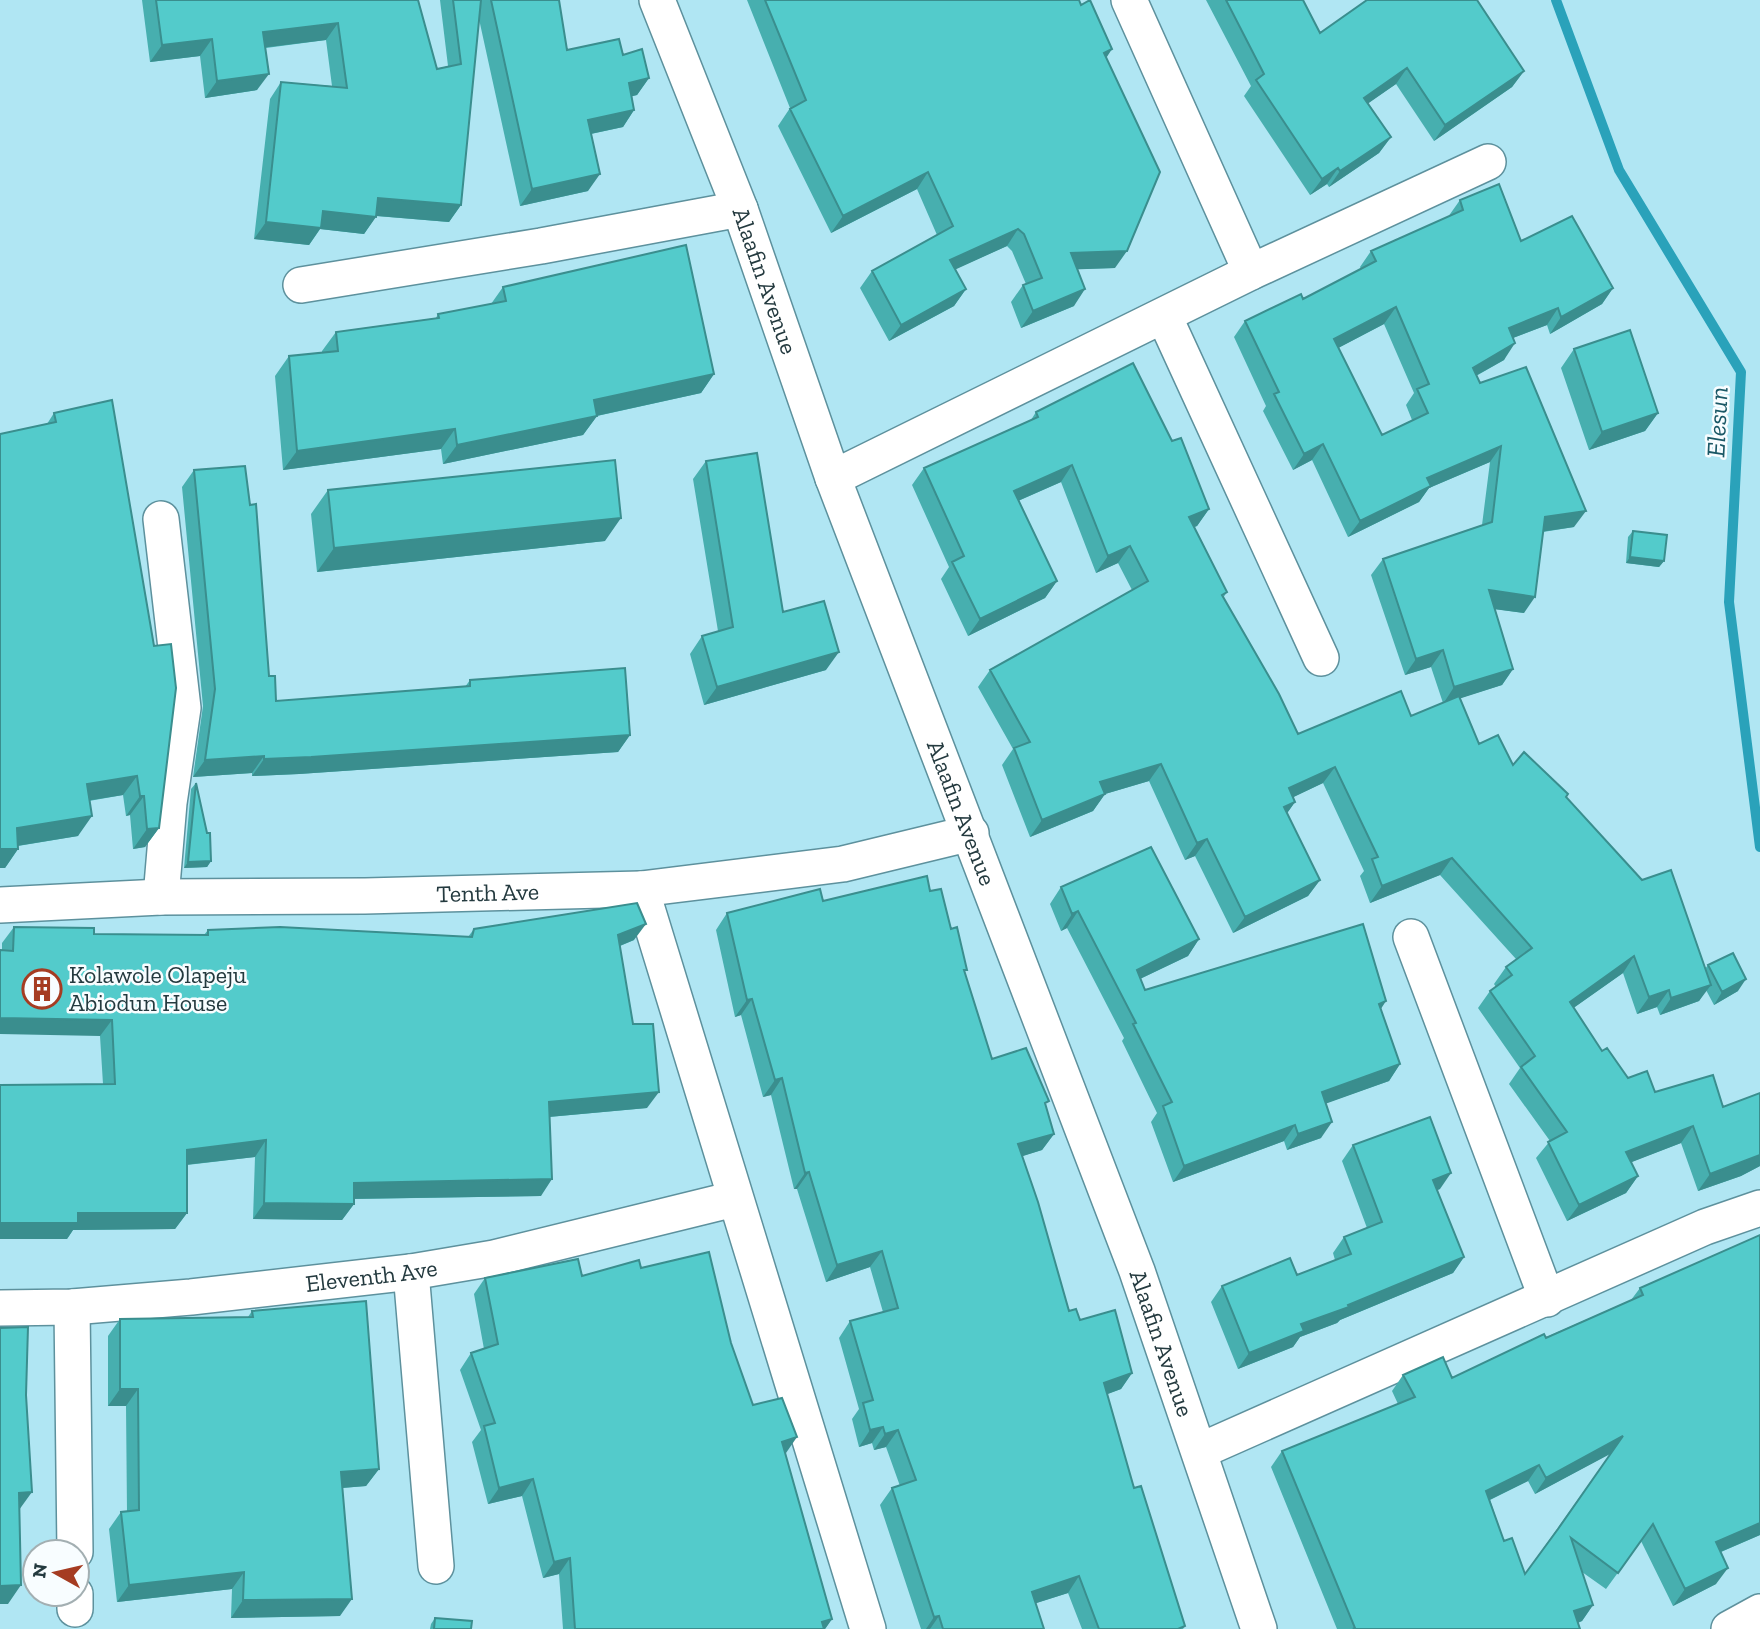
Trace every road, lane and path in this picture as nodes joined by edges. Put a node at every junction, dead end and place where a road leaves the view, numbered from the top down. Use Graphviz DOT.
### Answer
graph roads {
  1 [pos="657,0"];
  2 [pos="1129,0"];
  3 [pos="1488,162"];
  4 [pos="740,209"];
  5 [pos="1251,271"];
  6 [pos="301,285"];
  7 [pos="1164,316"];
  8 [pos="833,478"];
  9 [pos="161,519"];
  10 [pos="1321,658"];
  11 [pos="971,833"];
  12 [pos="641,889"];
  13 [pos="161,897"];
  14 [pos="0,905"];
  15 [pos="1411,937"];
  16 [pos="734,1199"];
  17 [pos="1760,1208"];
  18 [pos="411,1272"];
  19 [pos="1547,1299"];
  20 [pos="72,1307"];
  21 [pos="0,1308"];
  22 [pos="1200,1451"];
  23 [pos="75,1538"];
  24 [pos="436,1566"];
  25 [pos="1760,1612"];
  26 [pos="868,1629"];
  27 [pos="1259,1629"];
  28 [pos="1729,1629"];
  1 -- 4 [label="street, Alaafin Avenue"];
  2 -- 5 [label="street"];
  3 -- 5 [label="street"];
  4 -- 6 [label="street"];
  4 -- 8 [label="street, Alaafin Avenue"];
  5 -- 7 [label="street"];
  7 -- 8 [label="street"];
  7 -- 10 [label="street"];
  8 -- 11 [label="street, Alaafin Avenue"];
  9 -- 13 [label="street"];
  11 -- 12 [label="street, Tenth Ave"];
  11 -- 22 [label="street, Alaafin Avenue"];
  12 -- 13 [label="street, Tenth Ave"];
  12 -- 16 [label="street"];
  13 -- 14 [label="street, Tenth Ave"];
  15 -- 19 [label="street"];
  16 -- 18 [label="street, Eleventh Ave"];
  16 -- 26 [label="street"];
  17 -- 19 [label="street"];
  18 -- 20 [label="street, Eleventh Ave"];
  18 -- 24 [label="street"];
  19 -- 22 [label="street"];
  20 -- 21 [label="street, Eleventh Ave"];
  20 -- 23 [label="street"];
  22 -- 27 [label="street, Alaafin Avenue"];
  25 -- 28 [label="street"];
}
